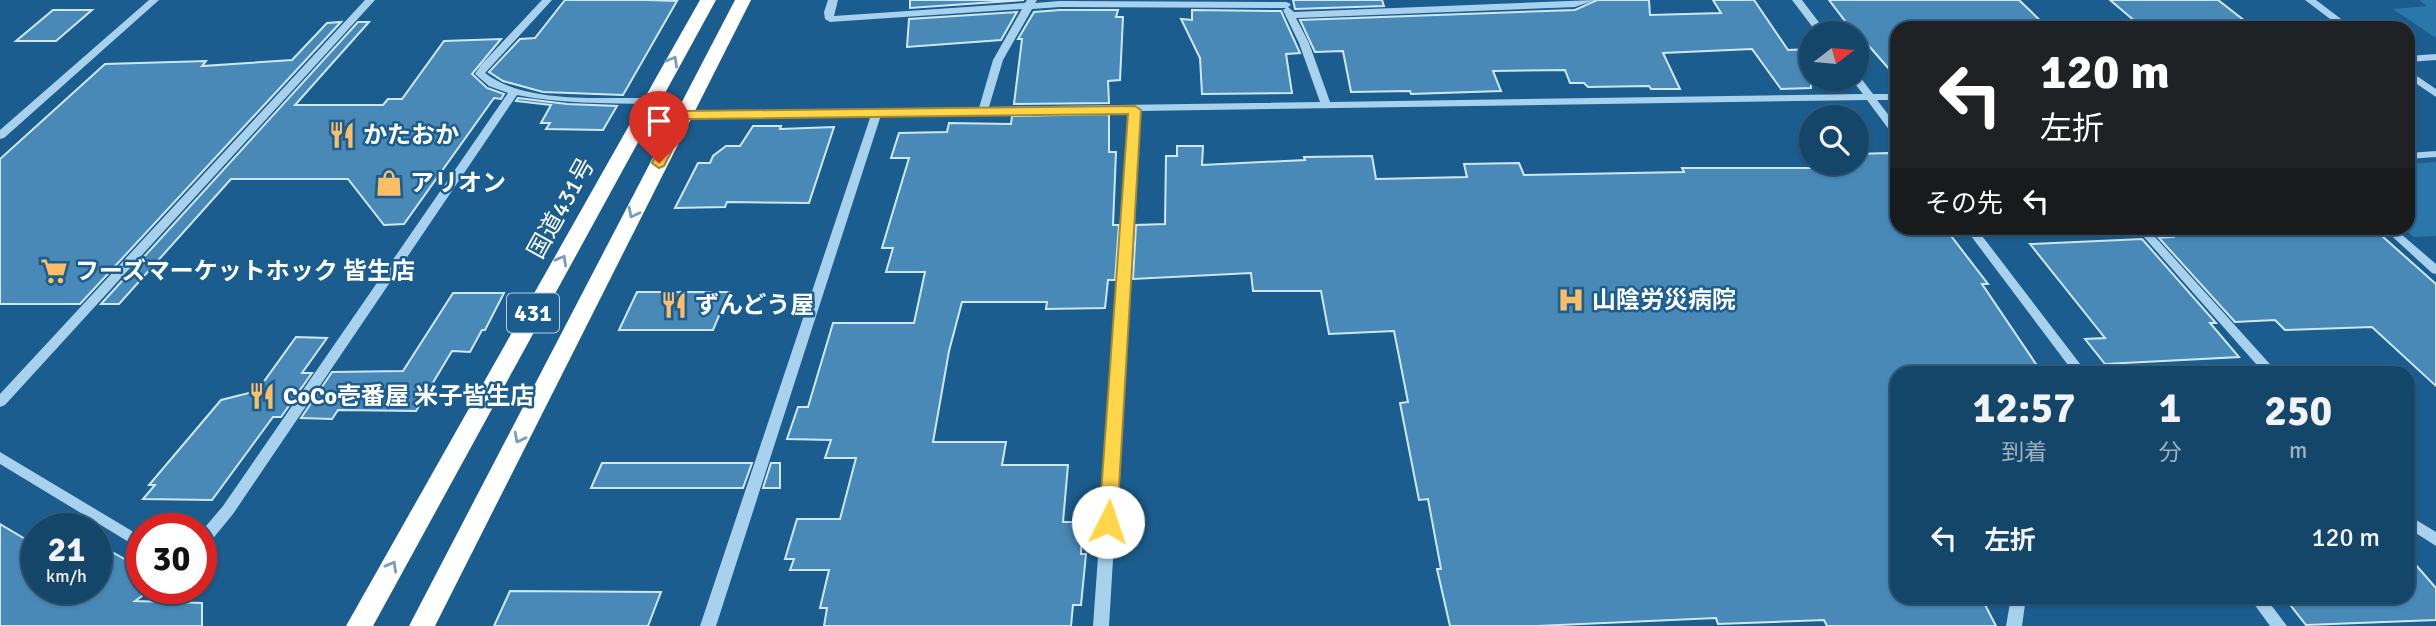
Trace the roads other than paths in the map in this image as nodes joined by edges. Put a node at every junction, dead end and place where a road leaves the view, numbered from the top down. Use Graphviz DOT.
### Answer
graph roads {
  1 [pos="154,0"];
  2 [pos="370,0"];
  3 [pos="547,0"];
  4 [pos="708,0"];
  5 [pos="743,0"];
  6 [pos="833,0"];
  7 [pos="1590,0"];
  8 [pos="1797,0"];
  9 [pos="2310,0"];
  10 [pos="1032,2"];
  11 [pos="1286,7"];
  12 [pos="1813,21"];
  13 [pos="2338,21"];
  14 [pos="2436,57"];
  15 [pos="2415,58"];
  16 [pos="2415,78"];
  17 [pos="1865,91"];
  18 [pos="514,92"];
  19 [pos="2436,94"];
  20 [pos="1890,98"];
  21 [pos="1871,99"];
  22 [pos="651,100"];
  23 [pos="1326,106"];
  24 [pos="983,110"];
  25 [pos="1135,110"];
  26 [pos="877,113"];
  27 [pos="684,115"];
  28 [pos="1890,124"];
  29 [pos="0,136"];
  30 [pos="2436,154"];
  31 [pos="2415,156"];
  32 [pos="1975,235"];
  33 [pos="2147,235"];
  34 [pos="2396,235"];
  35 [pos="2436,270"];
  36 [pos="2076,366"];
  37 [pos="2266,366"];
  38 [pos="0,402"];
  39 [pos="0,457"];
  40 [pos="217,523"];
  41 [pos="2415,526"];
  42 [pos="126,534"];
  43 [pos="2436,540"];
  44 [pos="2017,604"];
  45 [pos="2261,604"];
  46 [pos="359,626"];
  47 [pos="422,626"];
  48 [pos="708,626"];
  49 [pos="1101,626"];
  50 [pos="2014,626"];
  51 [pos="2278,626"];
  1 -- 29 [label="street"];
  2 -- 38 [label="street"];
  3 -- 18 [label="street"];
  22 -- 4 [label="highway, 国道431号 / 431, one-way"];
  5 -- 27 [label="highway, 431"];
  6 -- 10 [label="street"];
  7 -- 11 [label="street"];
  8 -- 12 [label="street"];
  9 -- 13 [label="street"];
  10 -- 11 [label="street"];
  10 -- 24 [label="street"];
  11 -- 23 [label="street"];
  14 -- 15 [label="street"];
  16 -- 19 [label="street"];
  17 -- 21 [label="street"];
  18 -- 22 [label="street"];
  18 -- 40 [label="street"];
  20 -- 21 [label="street"];
  21 -- 23 [label="street"];
  21 -- 28 [label="street"];
  46 -- 22 [label="highway, 国道431号 / 431, one-way"];
  23 -- 25 [label="street"];
  24 -- 25 [label="street"];
  24 -- 26 [label="street"];
  25 -- 49 [label="street"];
  26 -- 27 [label="street"];
  26 -- 48 [label="street"];
  27 -- 47 [label="highway, 431, one-way"];
  30 -- 31 [label="street"];
  32 -- 36 [label="street"];
  33 -- 37 [label="street"];
  34 -- 35 [label="street"];
  39 -- 42 [label="street"];
  41 -- 43 [label="street"];
  44 -- 50 [label="street"];
  45 -- 51 [label="street"];
}
